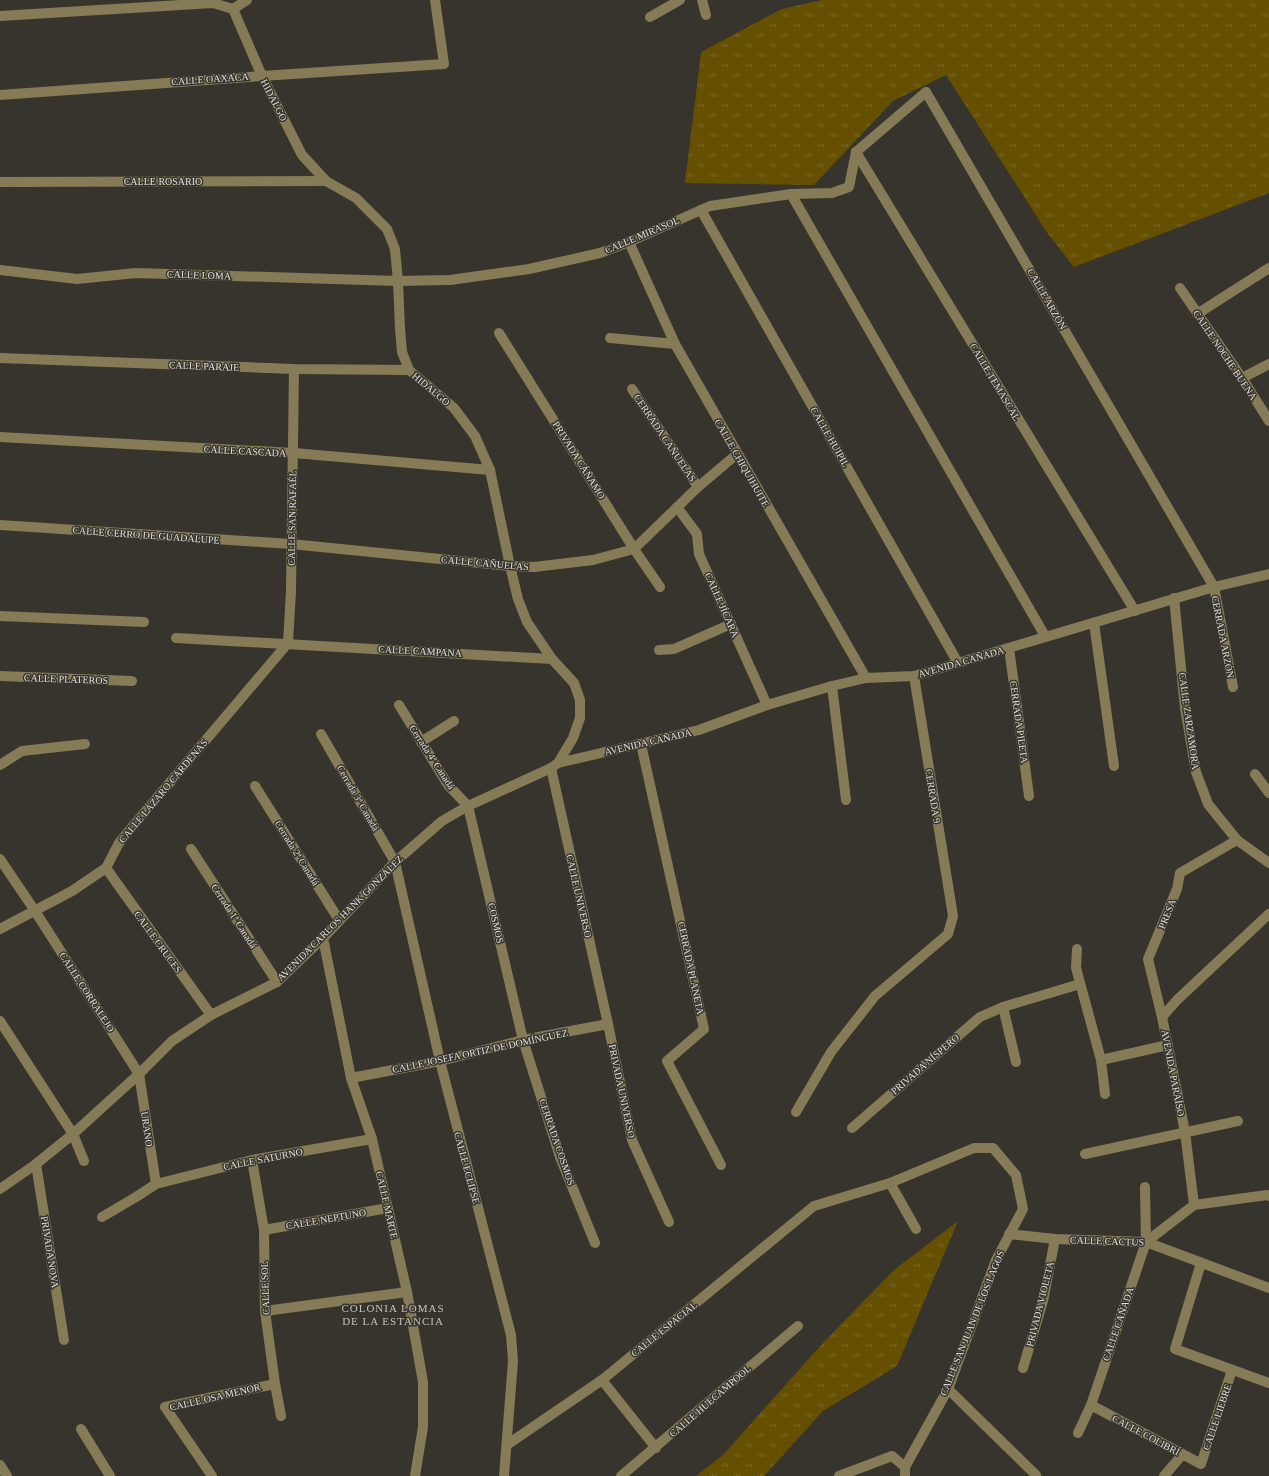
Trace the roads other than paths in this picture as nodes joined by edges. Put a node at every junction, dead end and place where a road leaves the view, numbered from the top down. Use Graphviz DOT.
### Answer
graph roads {
  1 [pos="247,0"];
  2 [pos="435,0"];
  3 [pos="680,0"];
  4 [pos="702,0"];
  5 [pos="212,2"];
  6 [pos="233,9"];
  7 [pos="706,15"];
  8 [pos="0,16"];
  9 [pos="650,17"];
  10 [pos="262,76"];
  11 [pos="0,95"];
  12 [pos="856,152"];
  13 [pos="326,181"];
  14 [pos="0,182"];
  15 [pos="791,194"];
  16 [pos="701,210"];
  17 [pos="629,242"];
  18 [pos="1269,268"];
  19 [pos="0,270"];
  20 [pos="398,281"];
  21 [pos="1180,288"];
  22 [pos="1196,314"];
  23 [pos="499,333"];
  24 [pos="610,338"];
  25 [pos="675,344"];
  26 [pos="0,358"];
  27 [pos="1269,364"];
  28 [pos="294,370"];
  29 [pos="409,370"];
  30 [pos="1242,378"];
  31 [pos="632,389"];
  32 [pos="1269,421"];
  33 [pos="0,437"];
  34 [pos="294,453"];
  35 [pos="737,454"];
  36 [pos="490,470"];
  37 [pos="698,487"];
  38 [pos="677,507"];
  39 [pos="0,525"];
  40 [pos="291,544"];
  41 [pos="634,548"];
  42 [pos="510,566"];
  43 [pos="1269,574"];
  44 [pos="660,587"];
  45 [pos="1214,587"];
  46 [pos="1174,598"];
  47 [pos="1135,611"];
  48 [pos="0,616"];
  49 [pos="144,622"];
  50 [pos="1094,623"];
  51 [pos="731,624"];
  52 [pos="1045,636"];
  53 [pos="176,638"];
  54 [pos="288,643"];
  55 [pos="1009,648"];
  56 [pos="659,650"];
  57 [pos="552,659"];
  58 [pos="958,663"];
  59 [pos="0,676"];
  60 [pos="914,676"];
  61 [pos="866,678"];
  62 [pos="132,681"];
  63 [pos="832,686"];
  64 [pos="1233,687"];
  65 [pos="399,705"];
  66 [pos="767,705"];
  67 [pos="454,721"];
  68 [pos="321,734"];
  69 [pos="421,742"];
  70 [pos="85,744"];
  71 [pos="642,744"];
  72 [pos="0,765"];
  73 [pos="554,765"];
  74 [pos="1114,766"];
  75 [pos="1255,774"];
  76 [pos="255,786"];
  77 [pos="1269,792"];
  78 [pos="1029,796"];
  79 [pos="846,800"];
  80 [pos="468,806"];
  81 [pos="1237,840"];
  82 [pos="191,849"];
  83 [pos="0,859"];
  84 [pos="395,862"];
  85 [pos="1269,863"];
  86 [pos="106,868"];
  87 [pos="35,911"];
  88 [pos="1269,914"];
  89 [pos="339,920"];
  90 [pos="0,929"];
  91 [pos="323,938"];
  92 [pos="1077,949"];
  93 [pos="277,982"];
  94 [pos="1080,984"];
  95 [pos="1003,1007"];
  96 [pos="211,1015"];
  97 [pos="1162,1018"];
  98 [pos="0,1021"];
  99 [pos="608,1024"];
  100 [pos="523,1040"];
  101 [pos="1168,1045"];
  102 [pos="1101,1060"];
  103 [pos="440,1061"];
  104 [pos="1016,1062"];
  105 [pos="139,1074"];
  106 [pos="351,1078"];
  107 [pos="1105,1094"];
  108 [pos="796,1112"];
  109 [pos="1238,1121"];
  110 [pos="852,1128"];
  111 [pos="1185,1132"];
  112 [pos="73,1134"];
  113 [pos="372,1139"];
  114 [pos="1084,1154"];
  115 [pos="252,1160"];
  116 [pos="84,1161"];
  117 [pos="36,1164"];
  118 [pos="721,1165"];
  119 [pos="890,1183"];
  120 [pos="156,1184"];
  121 [pos="1145,1187"];
  122 [pos="0,1188"];
  123 [pos="1268,1193"];
  124 [pos="1194,1205"];
  125 [pos="814,1206"];
  126 [pos="388,1208"];
  127 [pos="102,1217"];
  128 [pos="669,1222"];
  129 [pos="916,1229"];
  130 [pos="264,1230"];
  131 [pos="1009,1234"];
  132 [pos="1055,1239"];
  133 [pos="1146,1242"];
  134 [pos="595,1243"];
  135 [pos="1201,1263"];
  136 [pos="1269,1288"];
  137 [pos="407,1292"];
  138 [pos="265,1311"];
  139 [pos="798,1326"];
  140 [pos="64,1340"];
  141 [pos="1023,1368"];
  142 [pos="1232,1370"];
  143 [pos="602,1380"];
  144 [pos="1269,1383"];
  145 [pos="275,1384"];
  146 [pos="948,1389"];
  147 [pos="1091,1405"];
  148 [pos="281,1416"];
  149 [pos="81,1429"];
  150 [pos="1078,1433"];
  151 [pos="508,1444"];
  152 [pos="656,1448"];
  153 [pos="1182,1454"];
  154 [pos="1201,1464"];
  155 [pos="0,1465"];
  156 [pos="905,1471"];
  157 [pos="7,1476"];
  158 [pos="110,1476"];
  159 [pos="212,1476"];
  160 [pos="415,1476"];
  161 [pos="504,1476"];
  162 [pos="621,1476"];
  163 [pos="839,1476"];
  164 [pos="1035,1476"];
  165 [pos="1164,1476"];
  1 -- 6 [label="street"];
  2 -- 10 [label="street, CALLE OAXACA"];
  3 -- 9 [label="street"];
  4 -- 7 [label="street"];
  5 -- 6 [label="street"];
  5 -- 8 [label="street"];
  6 -- 10 [label="street, HIDALGO"];
  10 -- 11 [label="street, CALLE OAXACA"];
  10 -- 13 [label="street, HIDALGO"];
  12 -- 15 [label="street, CALLE MIRASOL"];
  12 -- 45 [label="street, CALLE ARZÓN"];
  12 -- 47 [label="street, CALLE TEMASCAL"];
  13 -- 14 [label="street, CALLE ROSARIO"];
  13 -- 20 [label="street, HIDALGO"];
  15 -- 16 [label="street, CALLE MIRASOL"];
  15 -- 52 [label="street"];
  16 -- 17 [label="street, CALLE MIRASOL"];
  16 -- 58 [label="street, CALLE HUIPIL"];
  17 -- 20 [label="street, CALLE MIRASOL"];
  17 -- 25 [label="street, CALLE CHIQUIHUITE"];
  18 -- 22 [label="street"];
  19 -- 20 [label="street, CALLE LOMA"];
  20 -- 29 [label="street, HIDALGO"];
  21 -- 22 [label="street, CALLE NOCHE BUENA"];
  22 -- 30 [label="street, CALLE NOCHE BUENA"];
  23 -- 41 [label="street, PRIVADA CÁÑAMO"];
  24 -- 25 [label="street"];
  25 -- 35 [label="street, CALLE CHIQUIHUITE"];
  26 -- 28 [label="street, CALLE PARAJE"];
  27 -- 30 [label="street"];
  28 -- 29 [label="street, CALLE PARAJE"];
  28 -- 34 [label="street, CALLE SAN RAFAÉL"];
  29 -- 36 [label="street, HIDALGO"];
  30 -- 32 [label="street, CALLE NOCHE BUENA"];
  31 -- 37 [label="street, CERRADA CAÑUELAS"];
  33 -- 34 [label="street, CALLE CASCADA"];
  34 -- 36 [label="street, CALLE CASCADA"];
  34 -- 40 [label="street, CALLE SAN RAFAÉL"];
  35 -- 37 [label="street, CALLE CAÑUELAS"];
  35 -- 61 [label="street, CALLE CHIQUIHUITE"];
  36 -- 42 [label="street, HIDALGO"];
  37 -- 38 [label="street, CALLE CAÑUELAS"];
  38 -- 41 [label="street, CALLE CAÑUELAS"];
  38 -- 51 [label="street, CALLE JÍCARA"];
  39 -- 40 [label="street, CALLE CERRO DE GUADALUPE"];
  40 -- 42 [label="street, CALLE CAÑUELAS"];
  40 -- 54 [label="street, CALLE SAN RAFAÉL"];
  41 -- 42 [label="street, CALLE CAÑUELAS"];
  41 -- 44 [label="street, PRIVADA CÁÑAMO"];
  42 -- 57 [label="street, HIDALGO"];
  43 -- 45 [label="street, AVENIDA CAÑADA"];
  45 -- 46 [label="street, AVENIDA CAÑADA"];
  45 -- 64 [label="street, CERRADA ARZÓN"];
  46 -- 47 [label="street, AVENIDA CAÑADA"];
  46 -- 81 [label="street, CALLE ZARZAMORA"];
  47 -- 50 [label="street, AVENIDA CAÑADA"];
  48 -- 49 [label="street"];
  50 -- 52 [label="street, AVENIDA CAÑADA"];
  50 -- 74 [label="street"];
  51 -- 56 [label="street"];
  51 -- 66 [label="street, CALLE JÍCARA"];
  52 -- 55 [label="street, AVENIDA CAÑADA"];
  53 -- 54 [label="street, CALLE CAMPANA"];
  54 -- 57 [label="street, CALLE CAMPANA"];
  54 -- 86 [label="street, CALLE LÁZARO CÁRDENAS"];
  55 -- 58 [label="street, AVENIDA CAÑADA"];
  55 -- 78 [label="street, CERRADA PILETA"];
  57 -- 73 [label="street, HIDALGO"];
  58 -- 60 [label="street, AVENIDA CAÑADA"];
  59 -- 62 [label="street, CALLE PLATEROS"];
  60 -- 61 [label="street, AVENIDA CAÑADA"];
  60 -- 108 [label="street, CERRADA 9"];
  61 -- 63 [label="street, AVENIDA CAÑADA"];
  63 -- 66 [label="street, AVENIDA CAÑADA"];
  63 -- 79 [label="street"];
  65 -- 69 [label="street, Cerrada 4ª Canadá"];
  66 -- 71 [label="street, AVENIDA CAÑADA"];
  67 -- 69 [label="street"];
  68 -- 84 [label="street, Cerrada 3ª Canadá"];
  69 -- 80 [label="street, Cerrada 4ª Canadá"];
  70 -- 72 [label="street"];
  71 -- 73 [label="street, AVENIDA CAÑADA"];
  71 -- 118 [label="street, CERRADA PLANETA"];
  73 -- 80 [label="street, AVENIDA CARLOS HANK GONZÁLEZ"];
  73 -- 99 [label="street, CALLE UNIVERSO"];
  75 -- 77 [label="street"];
  76 -- 89 [label="street, Cerrada 2ª Canadá"];
  80 -- 84 [label="street, AVENIDA CARLOS HANK GONZÁLEZ"];
  80 -- 100 [label="street, COSMOS"];
  81 -- 85 [label="street, CALLE ZARZAMORA"];
  81 -- 97 [label="street, PRESA"];
  82 -- 93 [label="street, Cerrada 1ª Canadá"];
  83 -- 87 [label="street, CALLE CORRALEJO"];
  84 -- 89 [label="street, AVENIDA CARLOS HANK GONZÁLEZ"];
  84 -- 103 [label="street, CALLE ECLIPSE"];
  86 -- 87 [label="street, CALLE LÁZARO CÁRDENAS"];
  86 -- 96 [label="street, CALLE CRUCES"];
  87 -- 90 [label="street, CALLE LÁZARO CÁRDENAS"];
  87 -- 105 [label="street, CALLE CORRALEJO"];
  88 -- 97 [label="street, AVENIDA PARAÍSO"];
  89 -- 91 [label="street, AVENIDA CARLOS HANK GONZÁLEZ"];
  91 -- 93 [label="street, AVENIDA CARLOS HANK GONZÁLEZ"];
  91 -- 106 [label="street, CALLE MARTE"];
  92 -- 94 [label="street"];
  93 -- 96 [label="street, AVENIDA CARLOS HANK GONZÁLEZ"];
  94 -- 95 [label="street, PRIVADA NÍSPERO"];
  94 -- 102 [label="street"];
  95 -- 104 [label="street"];
  95 -- 110 [label="street, PRIVADA NÍSPERO"];
  96 -- 105 [label="street, AVENIDA CARLOS HANK GONZÁLEZ"];
  97 -- 101 [label="street, AVENIDA PARAÍSO"];
  98 -- 112 [label="street"];
  99 -- 100 [label="street, CALLE JOSEFA ORTIZ DE DOMÍNGUEZ"];
  99 -- 128 [label="street, PRIVADA UNIVERSO"];
  100 -- 103 [label="street, CALLE JOSEFA ORTIZ DE DOMÍNGUEZ"];
  100 -- 134 [label="street, CERRADA COSMOS"];
  101 -- 102 [label="street"];
  101 -- 111 [label="street, AVENIDA PARAÍSO"];
  102 -- 107 [label="street"];
  103 -- 106 [label="street, CALLE JOSEFA ORTIZ DE DOMÍNGUEZ"];
  103 -- 151 [label="street, CALLE ECLIPSE"];
  105 -- 112 [label="street, AVENIDA CARLOS HANK GONZÁLEZ"];
  105 -- 120 [label="street, URANO"];
  106 -- 113 [label="street, CALLE MARTE"];
  109 -- 111 [label="street"];
  111 -- 114 [label="street"];
  111 -- 124 [label="street, AVENIDA PARAÍSO"];
  112 -- 116 [label="street"];
  112 -- 117 [label="street, AVENIDA CARLOS HANK GONZÁLEZ"];
  113 -- 115 [label="street, CALLE SATURNO"];
  113 -- 126 [label="street, CALLE MARTE"];
  115 -- 120 [label="street, CALLE SATURNO"];
  115 -- 130 [label="street, CALLE SOL"];
  117 -- 122 [label="street, AVENIDA CARLOS HANK GONZÁLEZ"];
  117 -- 140 [label="street, PRIVADA NOVA"];
  119 -- 125 [label="street, CALLE SAN JUAN DE LOS LAGOS"];
  119 -- 129 [label="street"];
  119 -- 131 [label="street, CALLE SAN JUAN DE LOS LAGOS"];
  120 -- 127 [label="street"];
  121 -- 133 [label="street"];
  123 -- 124 [label="street"];
  124 -- 133 [label="street"];
  125 -- 143 [label="street, CALLE ESPACIAL"];
  126 -- 130 [label="street, CALLE NEPTUNO"];
  126 -- 137 [label="street, CALLE MARTE"];
  130 -- 138 [label="street, CALLE SOL"];
  131 -- 132 [label="street, CALLE CACTUS"];
  131 -- 146 [label="street, CALLE SAN JUAN DE LOS LAGOS"];
  132 -- 133 [label="street, CALLE CACTUS"];
  132 -- 141 [label="street, PRIVADA VIOLETA"];
  133 -- 135 [label="street, CALLE CACTUS"];
  133 -- 147 [label="street, CALLE CAÑADA"];
  135 -- 136 [label="street, CALLE CACTUS"];
  135 -- 142 [label="street"];
  137 -- 138 [label="street"];
  137 -- 160 [label="street, CALLE MARTE"];
  138 -- 145 [label="street, CALLE SOL"];
  139 -- 152 [label="street, CALLE HUECAMPOOL"];
  142 -- 144 [label="street"];
  142 -- 154 [label="street, CALLE LIEBRE"];
  143 -- 151 [label="street, CALLE ESPACIAL"];
  143 -- 152 [label="street"];
  145 -- 148 [label="street, CALLE SOL"];
  145 -- 159 [label="street, CALLE OSA MENOR"];
  146 -- 156 [label="street, CALLE SAN JUAN DE LOS LAGOS"];
  146 -- 164 [label="street"];
  147 -- 150 [label="street, CALLE CAÑADA"];
  147 -- 153 [label="street, CALLE COLIBRÍ"];
  149 -- 158 [label="street"];
  151 -- 161 [label="street, CALLE ECLIPSE"];
  152 -- 162 [label="street, CALLE HUECAMPOOL"];
  153 -- 154 [label="street, CALLE COLIBRÍ"];
  153 -- 165 [label="street"];
  155 -- 157 [label="street"];
  156 -- 163 [label="street"];
}
